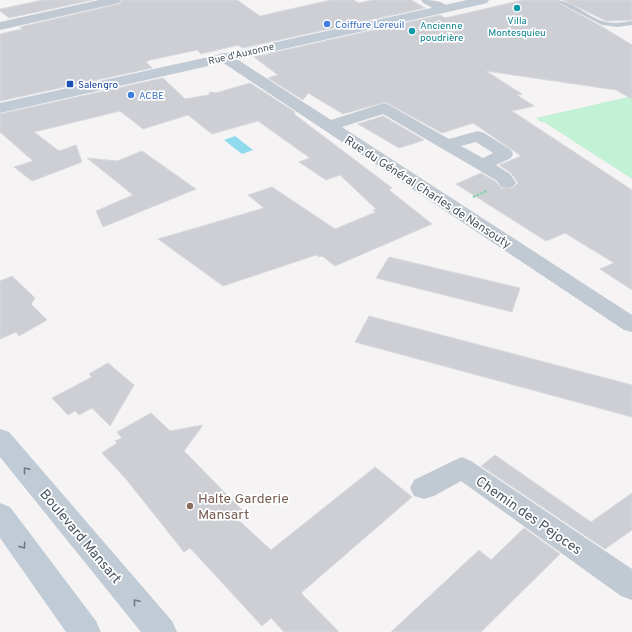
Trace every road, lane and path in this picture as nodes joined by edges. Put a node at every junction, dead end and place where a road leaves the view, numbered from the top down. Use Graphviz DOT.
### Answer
graph roads {
  1 [pos="115,0"];
  2 [pos="427,0"];
  3 [pos="483,0"];
  4 [pos="558,0"];
  5 [pos="444,9"];
  6 [pos="632,23"];
  7 [pos="0,26"];
  8 [pos="224,57"];
  9 [pos="0,108"];
  10 [pos="328,126"];
  11 [pos="448,144"];
  12 [pos="483,165"];
  13 [pos="507,183"];
  14 [pos="451,207"];
  15 [pos="632,325"];
  16 [pos="0,439"];
  17 [pos="424,488"];
  18 [pos="0,515"];
  19 [pos="632,586"];
  20 [pos="85,632"];
  21 [pos="161,632"];
  1 -- 7 [label="street"];
  2 -- 5 [label="street"];
  3 -- 5 [label="main road, Rue d'Auxonne"];
  4 -- 6 [label="lane"];
  5 -- 8 [label="main road, Rue d'Auxonne"];
  8 -- 9 [label="main road, Rue d'Auxonne"];
  8 -- 10 [label="street, Rue du Général Charles de Nansouty"];
  10 -- 11 [label="street"];
  10 -- 14 [label="street, Rue du Général Charles de Nansouty"];
  11 -- 12 [label="street"];
  11 -- 12 [label="street"];
  12 -- 13 [label="street"];
  13 -- 14 [label="path"];
  14 -- 15 [label="street, Rue du Général Charles de Nansouty"];
  21 -- 16 [label="main road, Boulevard Mansart, one-way"];
  17 -- 19 [label="street, Chemin des Pejoces"];
  18 -- 20 [label="main road, one-way"];
}
